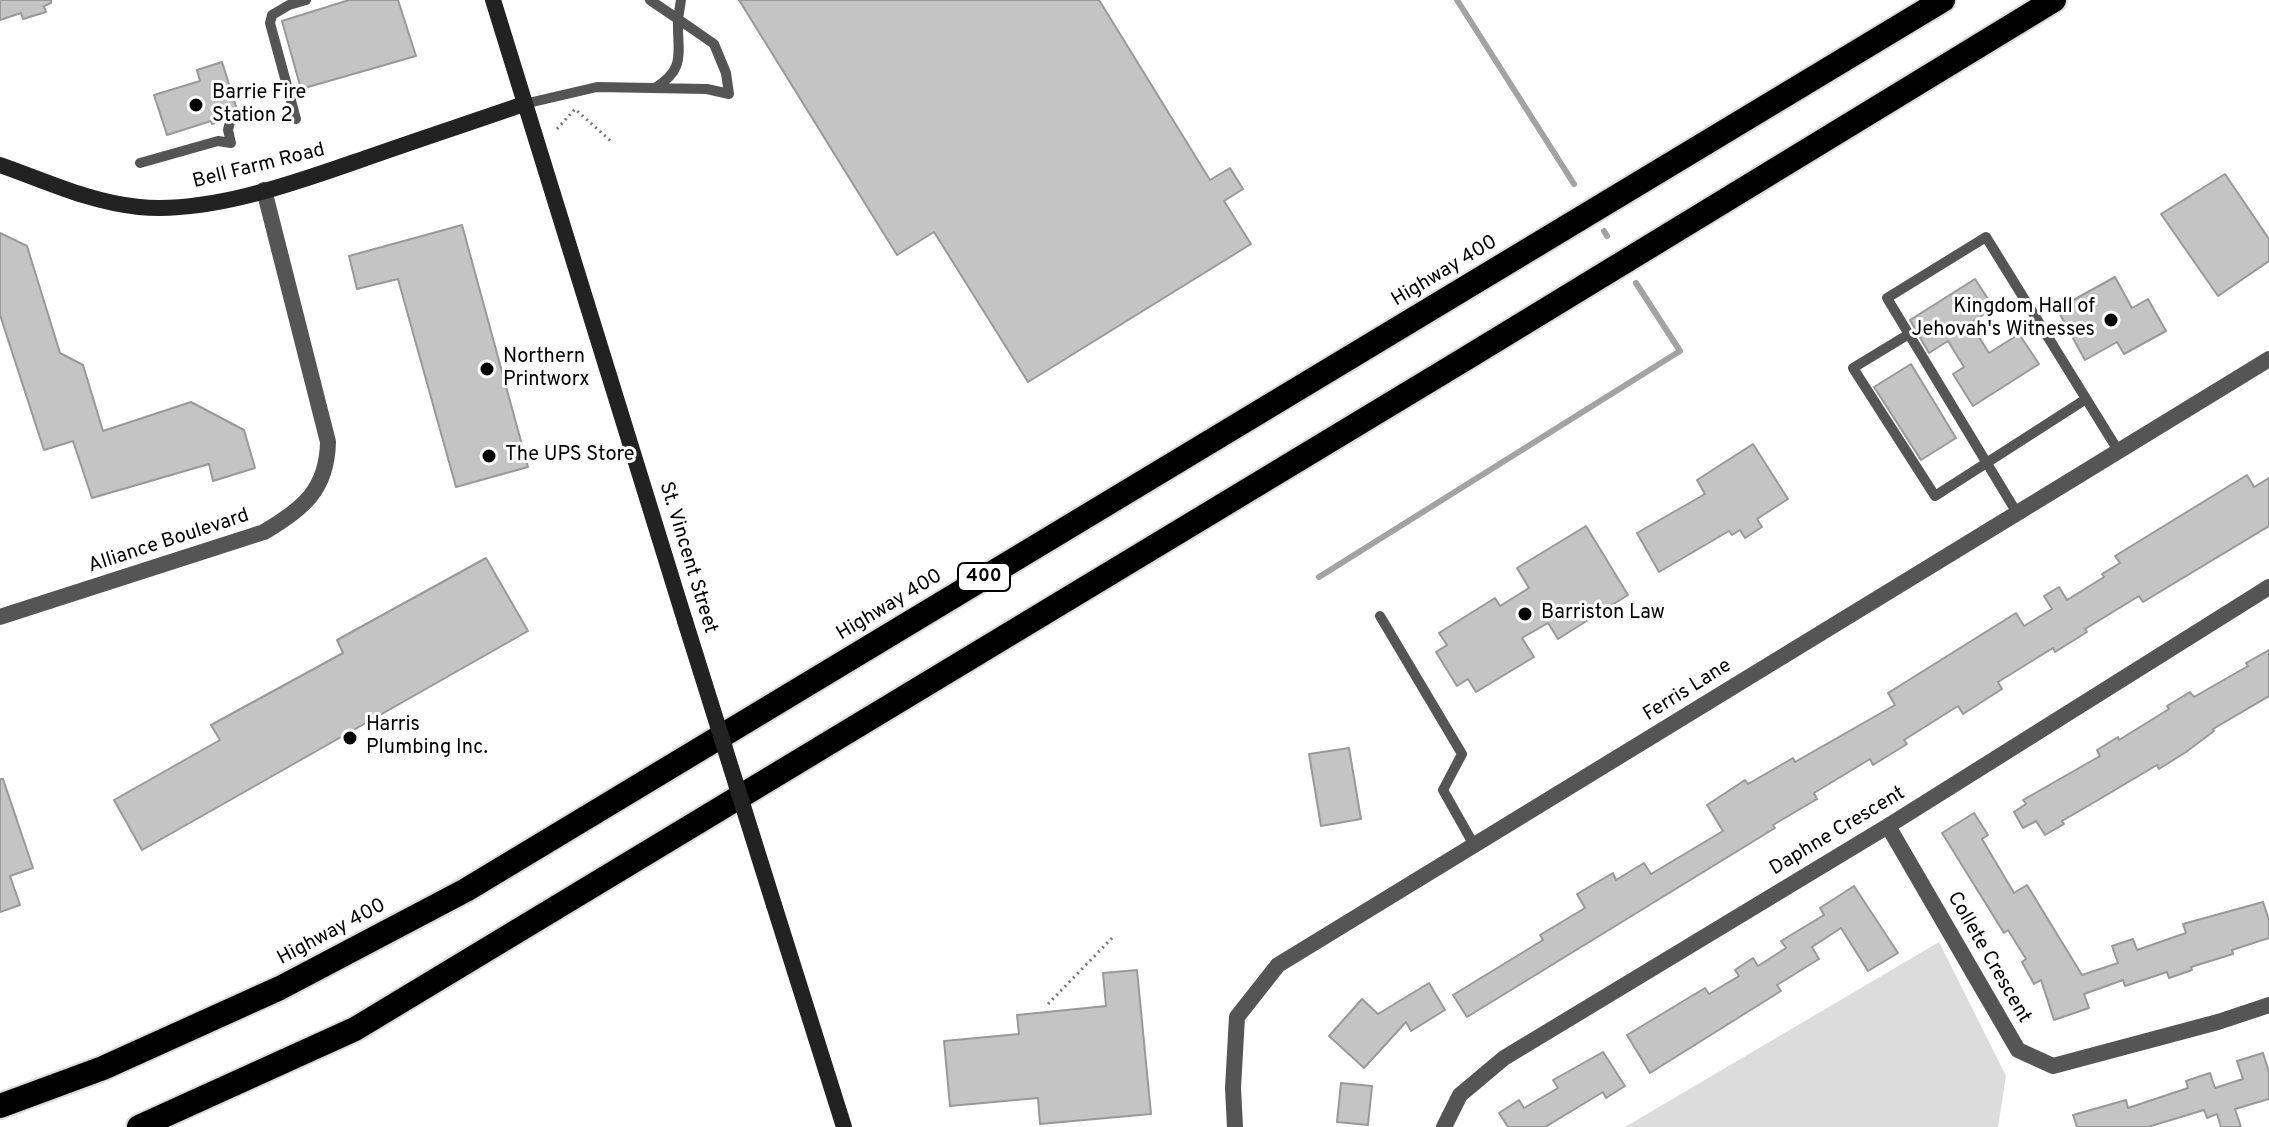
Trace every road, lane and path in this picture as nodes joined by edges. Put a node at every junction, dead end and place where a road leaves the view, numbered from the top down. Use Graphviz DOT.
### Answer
graph roads {
  1 [pos="306,0"];
  2 [pos="493,0"];
  3 [pos="650,0"];
  4 [pos="681,0"];
  5 [pos="1943,0"];
  6 [pos="2054,0"];
  7 [pos="678,19"];
  8 [pos="655,88"];
  9 [pos="524,104"];
  10 [pos="296,119"];
  11 [pos="227,123"];
  12 [pos="557,129"];
  13 [pos="612,142"];
  14 [pos="140,163"];
  15 [pos="0,165"];
  16 [pos="264,190"];
  17 [pos="1909,334"];
  18 [pos="2269,359"];
  19 [pos="2086,399"];
  20 [pos="2119,452"];
  21 [pos="1987,463"];
  22 [pos="2017,513"];
  23 [pos="2269,587"];
  24 [pos="1380,616"];
  25 [pos="0,617"];
  26 [pos="1888,826"];
  27 [pos="1474,845"];
  28 [pos="1113,937"];
  29 [pos="1048,1004"];
  30 [pos="2269,1005"];
  31 [pos="0,1106"];
  32 [pos="139,1127"];
  33 [pos="844,1127"];
  34 [pos="1235,1127"];
  35 [pos="1444,1127"];
  1 -- 10 [label="lane"];
  2 -- 9 [label="main road, St. Vincent Street"];
  3 -- 7 [label="lane"];
  4 -- 7 [label="lane"];
  5 -- 31 [label="highway, Highway 400 / 400"];
  6 -- 32 [label="highway"];
  7 -- 8 [label="lane"];
  7 -- 8 [label="lane"];
  8 -- 9 [label="lane"];
  9 -- 16 [label="main road, Bell Farm Road"];
  9 -- 33 [label="main road, St. Vincent Street, bridge"];
  11 -- 14 [label="lane"];
  12 -- 13 [label="path"];
  15 -- 16 [label="main road, Bell Farm Road"];
  16 -- 25 [label="street, Alliance Boulevard"];
  17 -- 19 [label="lane"];
  17 -- 21 [label="lane"];
  17 -- 21 [label="lane"];
  18 -- 20 [label="street, Ferris Lane"];
  19 -- 20 [label="lane"];
  19 -- 21 [label="lane"];
  20 -- 22 [label="street, Ferris Lane"];
  21 -- 22 [label="lane"];
  22 -- 27 [label="street, Ferris Lane"];
  23 -- 26 [label="street, Daphne Crescent"];
  24 -- 27 [label="lane"];
  26 -- 30 [label="street, Collete Crescent"];
  26 -- 35 [label="street, Daphne Crescent"];
  27 -- 34 [label="street, Ferris Lane"];
  28 -- 29 [label="path"];
}
